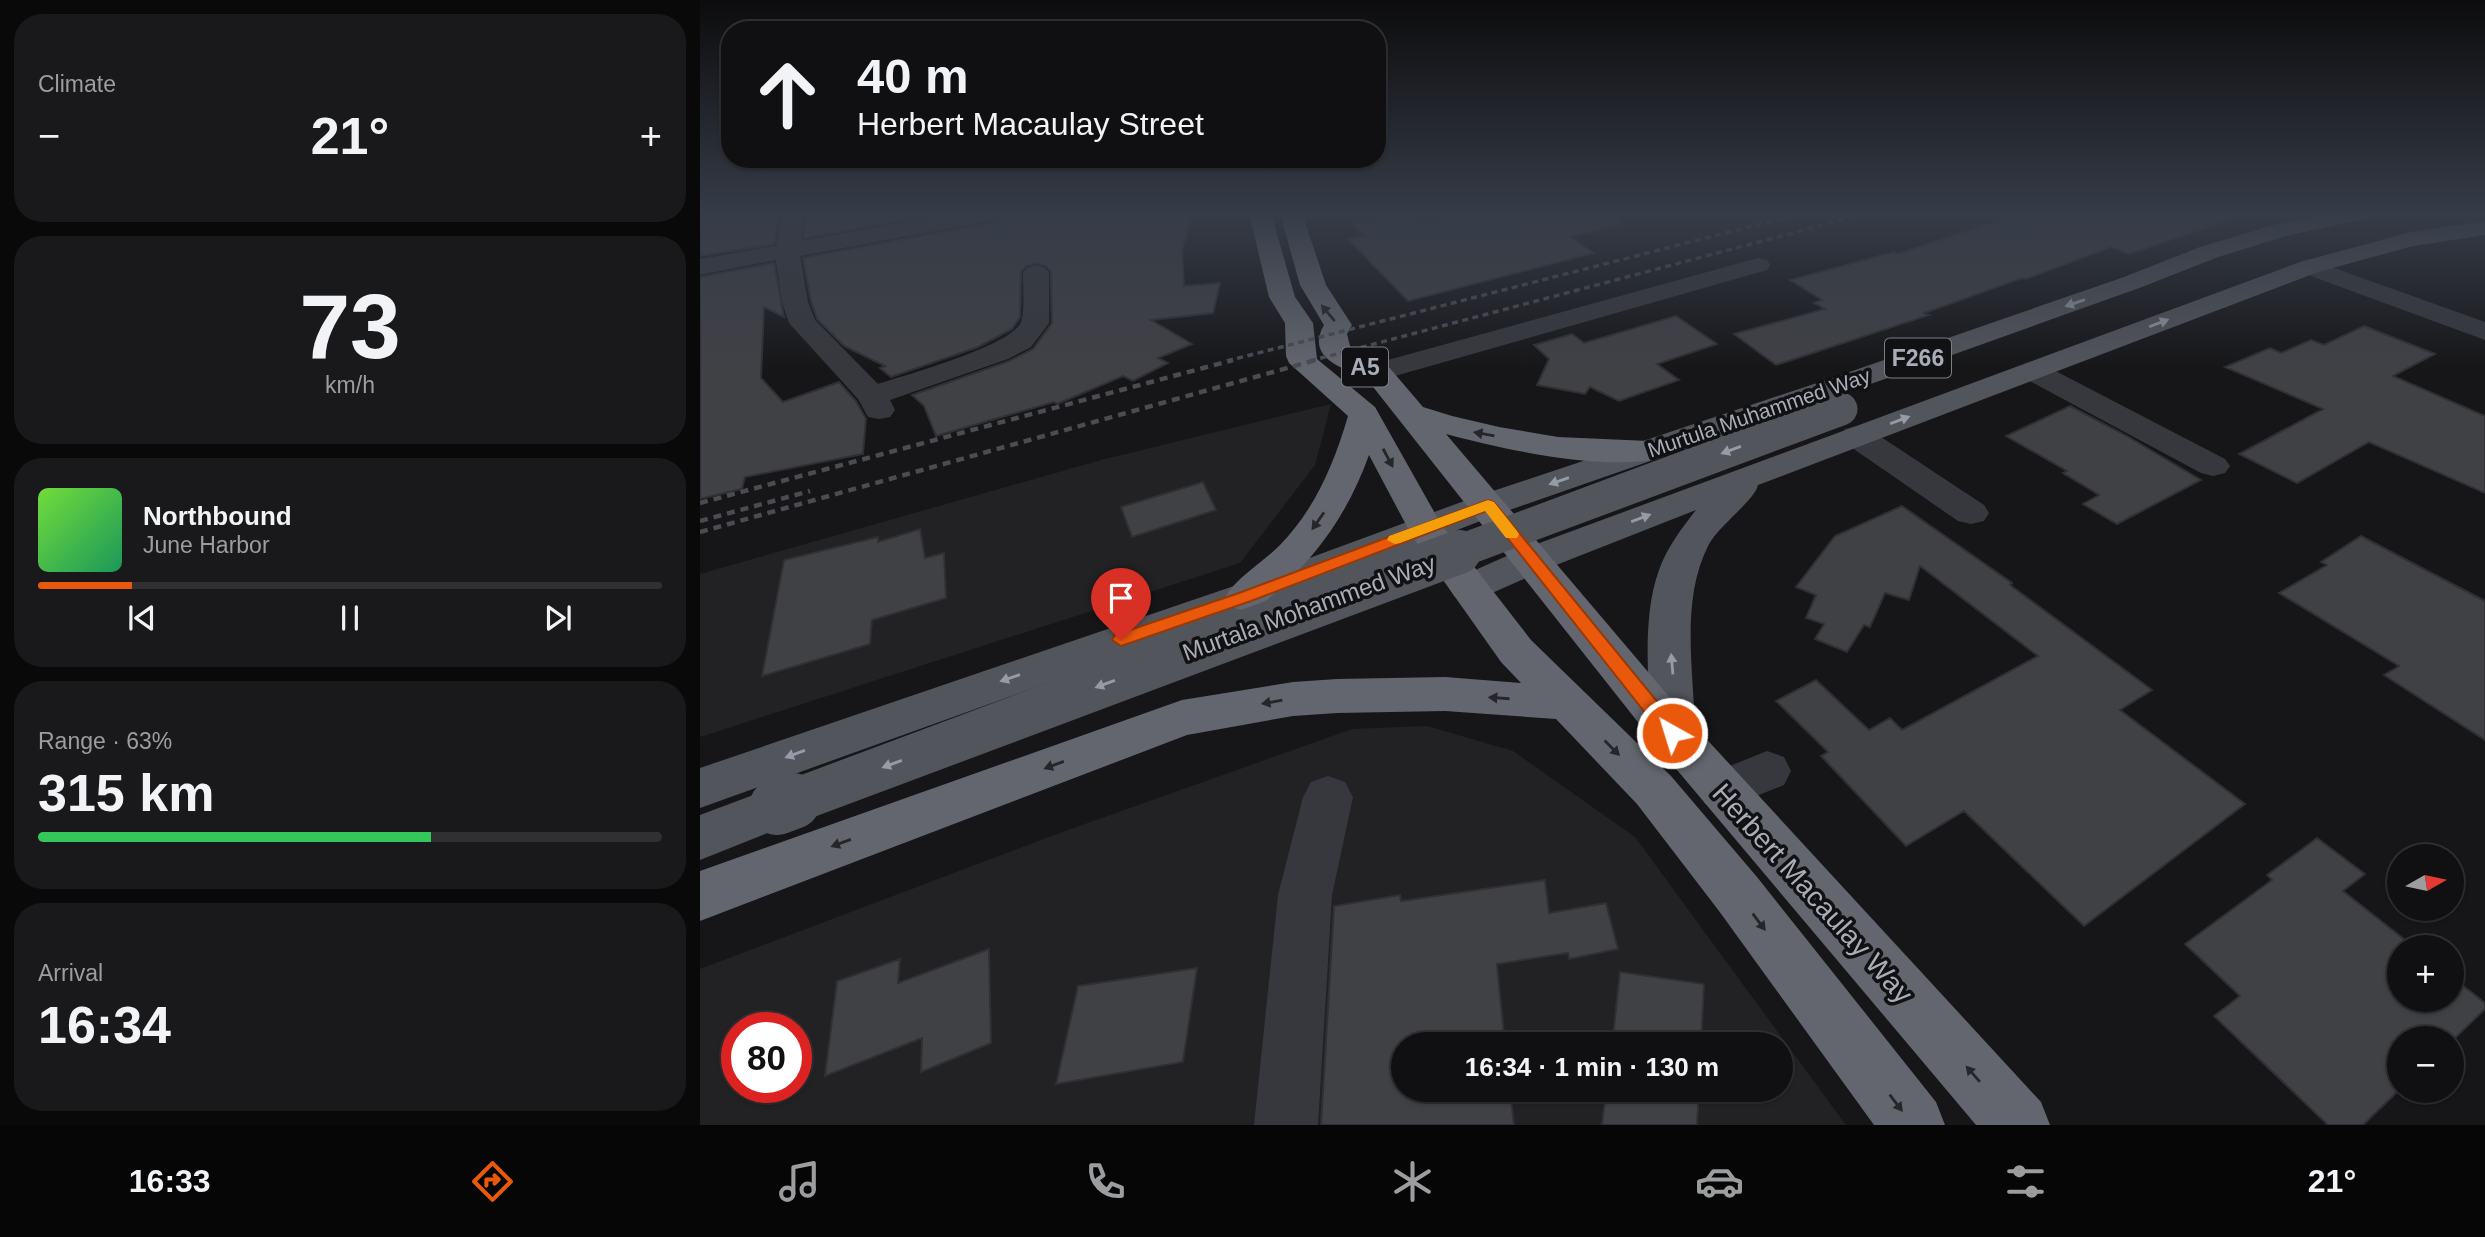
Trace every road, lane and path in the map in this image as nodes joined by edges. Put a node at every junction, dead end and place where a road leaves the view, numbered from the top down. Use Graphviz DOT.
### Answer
graph roads {
  1 [pos="789,266"];
  2 [pos="1274,266"];
  3 [pos="1306,266"];
  4 [pos="1756,266"];
  5 [pos="2175,266"];
  6 [pos="2242,266"];
  7 [pos="2314,266"];
  8 [pos="2309,267"];
  9 [pos="1035,273"];
  10 [pos="2133,282"];
  11 [pos="2171,295"];
  12 [pos="2485,332"];
  13 [pos="2033,371"];
  14 [pos="1377,372"];
  15 [pos="1364,414"];
  16 [pos="1412,414"];
  17 [pos="1849,423"];
  18 [pos="1649,451"];
  19 [pos="2213,466"];
  20 [pos="1762,472"];
  21 [pos="1488,505"];
  22 [pos="1971,513"];
  23 [pos="1425,528"];
  24 [pos="1532,561"];
  25 [pos="1469,588"];
  26 [pos="1245,597"];
  27 [pos="1567,703"];
  28 [pos="1672,733"];
  29 [pos="1767,771"];
  30 [pos="700,788"];
  31 [pos="1722,790"];
  32 [pos="1328,797"];
  33 [pos="700,838"];
  34 [pos="700,895"];
  35 [pos="1286,1125"];
  36 [pos="1913,1125"];
  37 [pos="2018,1125"];
  1 -- 9 [label="street"];
  2 -- 15 [label="highway, A5"];
  14 -- 3 [label="highway, A5, one-way"];
  4 -- 14 [label="street"];
  5 -- 10 [label="main road, Murtula Muhammed Way / F266"];
  6 -- 11 [label="main road, Murtula Muhammed Way"];
  7 -- 8 [label="main road, Murtula Muhammed Way"];
  8 -- 12 [label="street"];
  13 -- 8 [label="main road, Murtula Muhammed Way, one-way"];
  10 -- 11 [label="main road"];
  10 -- 18 [label="main road, Murtula Muhammed Way / F266, one-way"];
  11 -- 17 [label="main road, Murtula Muhammed Way"];
  17 -- 13 [label="main road, Murtula Muhammed Way, one-way"];
  13 -- 19 [label="street"];
  14 -- 16 [label="highway, A5"];
  15 -- 23 [label="highway, A5, one-way"];
  15 -- 26 [label="highway, one-way"];
  18 -- 16 [label="highway, one-way"];
  16 -- 21 [label="highway, A5"];
  17 -- 20 [label="main road, Murtula Muhammed Way"];
  17 -- 22 [label="street"];
  17 -- 33 [label="main road, Murtala Mohammed Way, one-way, bridge"];
  18 -- 21 [label="main road, Murtula Muhammed Way / F266, one-way"];
  24 -- 20 [label="main road, Murtula Muhammed Way, one-way"];
  28 -- 20 [label="main road, one-way"];
  21 -- 23 [label="main road, Murtula Muhammed Way"];
  21 -- 24 [label="highway, A5"];
  23 -- 25 [label="highway, A5"];
  23 -- 26 [label="main road, Murtula Muhammed Way"];
  24 -- 25 [label="main road, Murtula Muhammed Way"];
  24 -- 28 [label="highway, Herbert Macaulay Way"];
  25 -- 27 [label="highway, Herbert Macaulay Way"];
  26 -- 30 [label="main road, Murtula Muhammed Way, one-way"];
  27 -- 34 [label="highway, one-way"];
  27 -- 36 [label="highway, Herbert Macaulay Way, one-way"];
  28 -- 31 [label="highway, Herbert Macaulay Way"];
  29 -- 31 [label="street"];
  37 -- 31 [label="highway, Herbert Macaulay Way, one-way"];
  32 -- 35 [label="street"];
}
